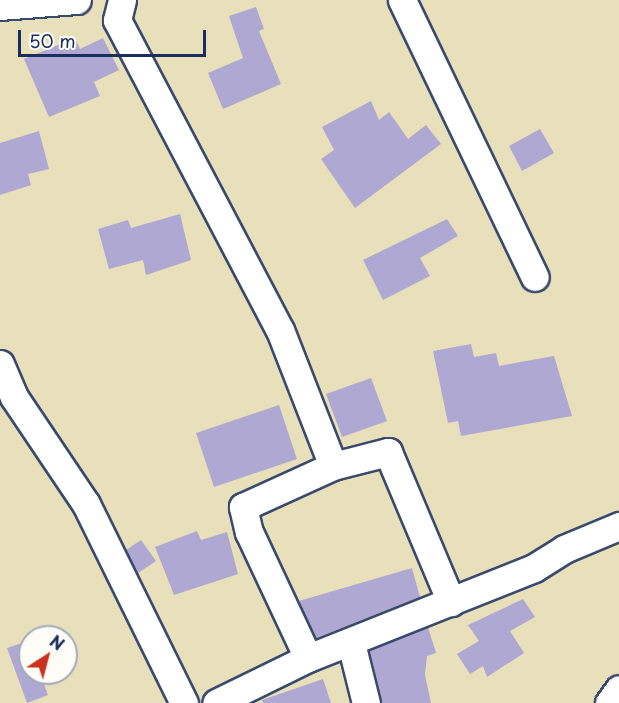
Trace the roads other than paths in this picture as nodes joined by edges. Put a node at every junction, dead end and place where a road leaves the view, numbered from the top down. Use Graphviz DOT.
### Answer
graph roads {
  1 [pos="77,0"];
  2 [pos="122,0"];
  3 [pos="402,0"];
  4 [pos="0,6"];
  5 [pos="535,277"];
  6 [pos="0,364"];
  7 [pos="333,466"];
  8 [pos="619,526"];
  9 [pos="451,602"];
  10 [pos="351,643"];
  11 [pos="308,658"];
  12 [pos="619,689"];
  13 [pos="184,703"];
  14 [pos="216,703"];
  15 [pos="366,703"];
  16 [pos="609,703"];
  1 -- 4 [label="street"];
  2 -- 7 [label="street"];
  3 -- 5 [label="street"];
  6 -- 13 [label="street"];
  7 -- 9 [label="street"];
  7 -- 11 [label="street"];
  8 -- 9 [label="street"];
  9 -- 10 [label="street"];
  10 -- 11 [label="street"];
  10 -- 15 [label="street"];
  11 -- 14 [label="street"];
  12 -- 16 [label="street"];
}
